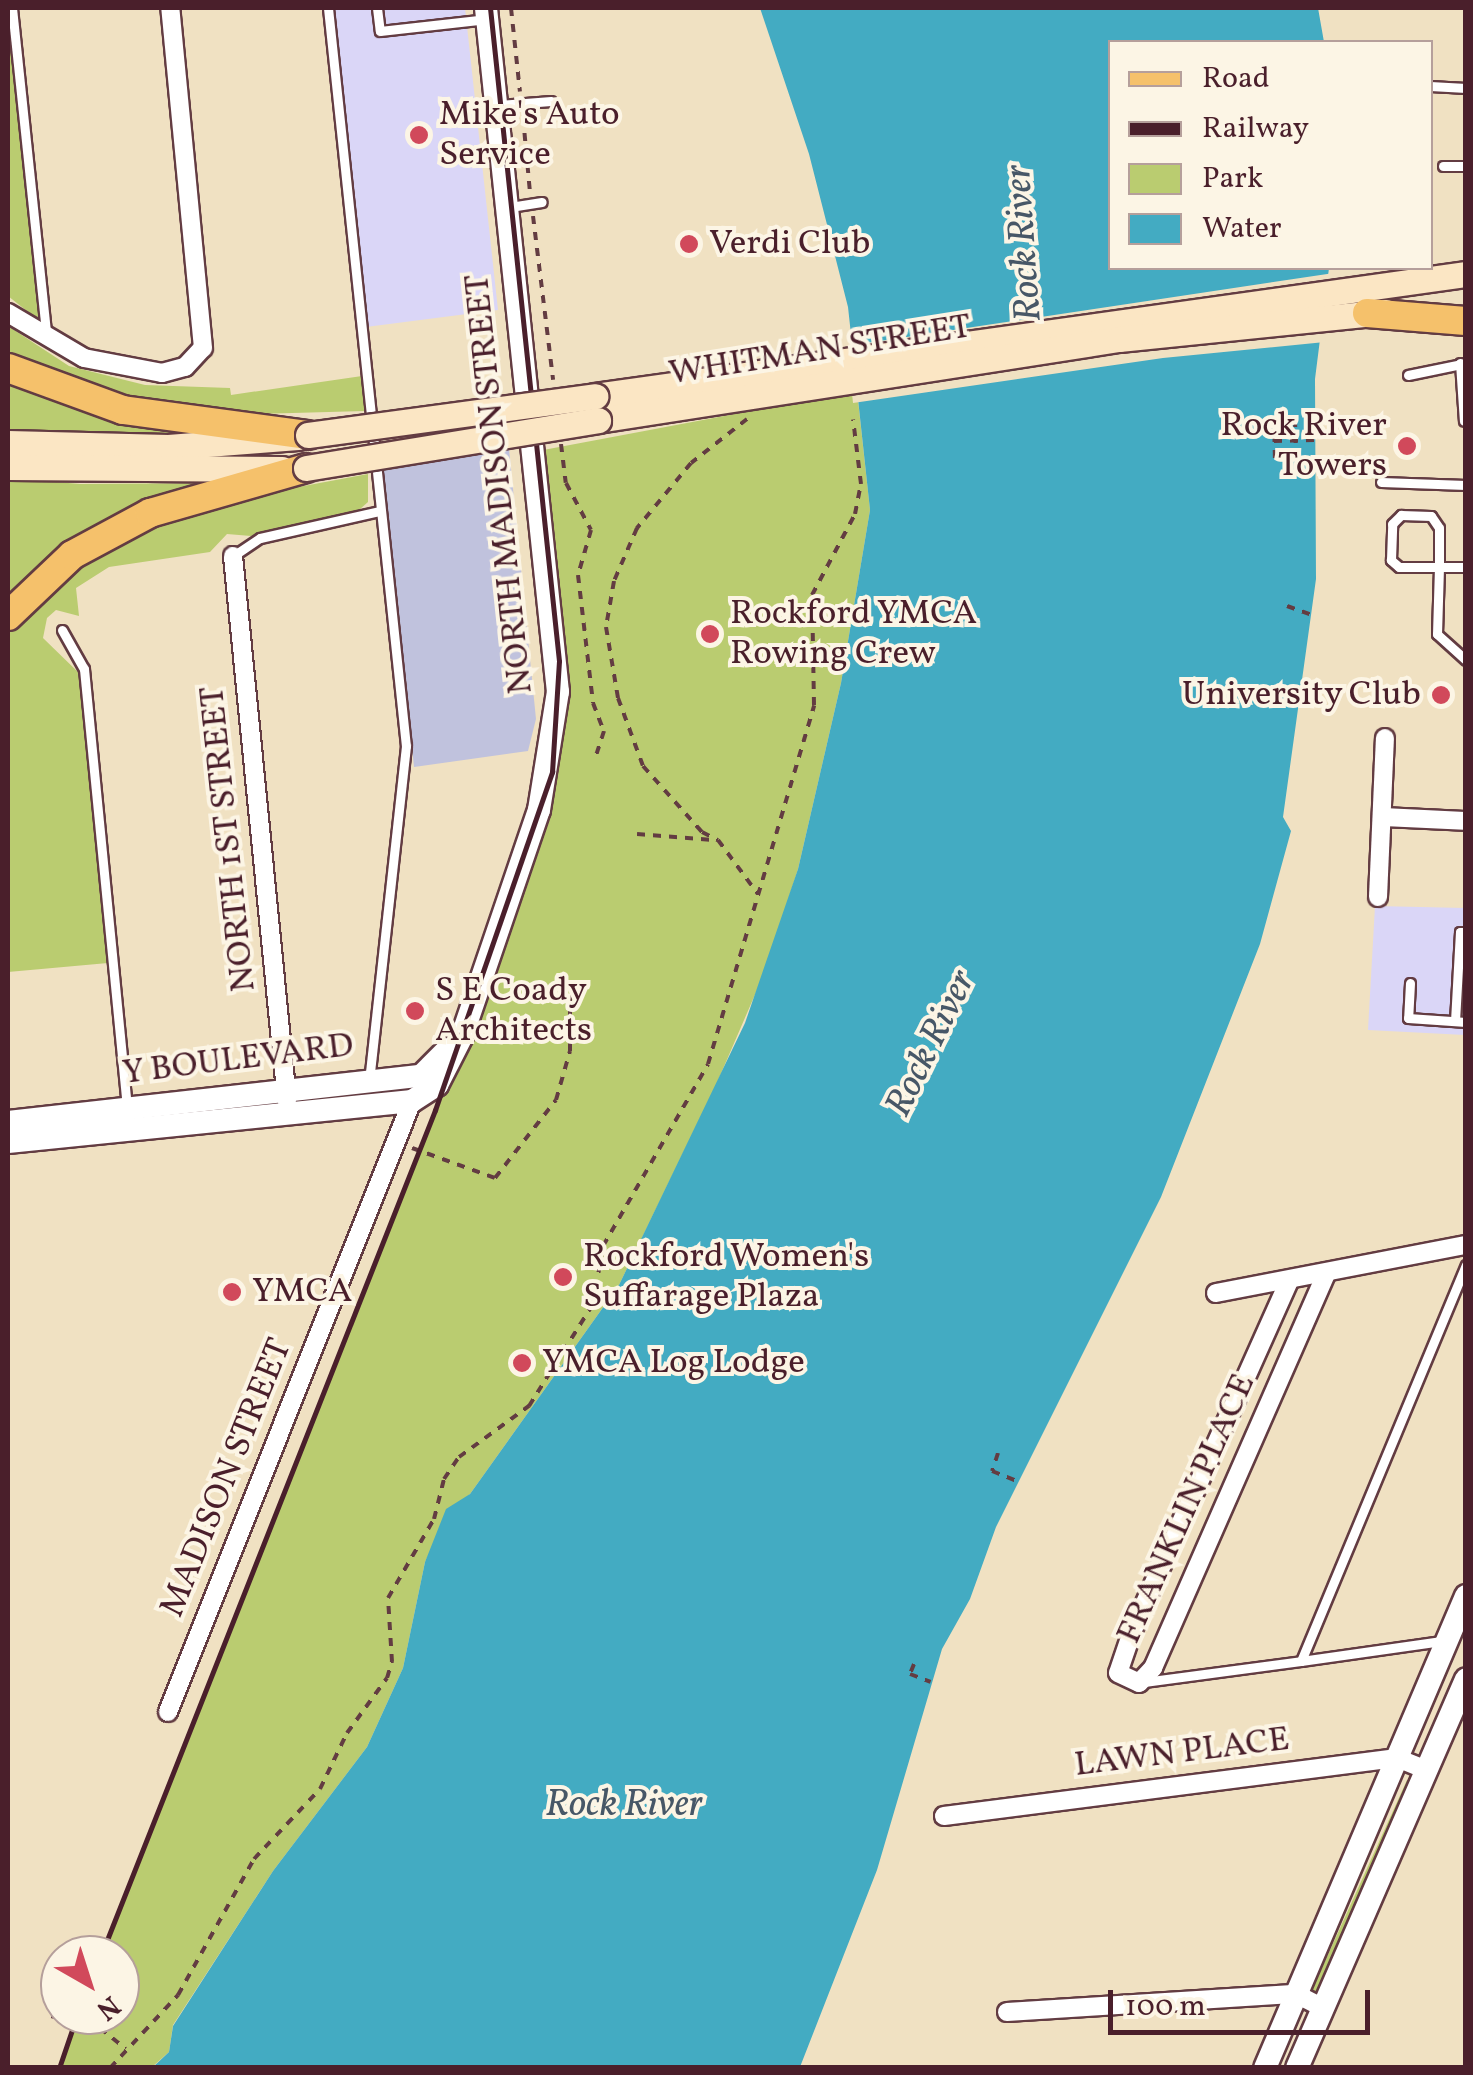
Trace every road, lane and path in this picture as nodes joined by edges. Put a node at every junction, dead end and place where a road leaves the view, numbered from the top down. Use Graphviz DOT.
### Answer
graph roads {
  1 [pos="12,8"];
  2 [pos="170,8"];
  3 [pos="328,8"];
  4 [pos="376,8"];
  5 [pos="511,8"];
  6 [pos="487,13"];
  7 [pos="1433,86"];
  8 [pos="1466,88"];
  9 [pos="551,100"];
  10 [pos="521,103"];
  11 [pos="496,106"];
  12 [pos="1443,166"];
  13 [pos="1466,166"];
  14 [pos="537,203"];
  15 [pos="507,208"];
  16 [pos="1466,274"];
  17 [pos="1466,306"];
  18 [pos="8,313"];
  19 [pos="1367,313"];
  20 [pos="1466,321"];
  21 [pos="47,340"];
  22 [pos="1463,363"];
  23 [pos="8,368"];
  24 [pos="1408,375"];
  25 [pos="554,393"];
  26 [pos="734,399"];
  27 [pos="596,408"];
  28 [pos="1458,417"];
  29 [pos="1274,418"];
  30 [pos="1295,418"];
  31 [pos="853,419"];
  32 [pos="559,429"];
  33 [pos="308,435"];
  34 [pos="1296,440"];
  35 [pos="1314,440"];
  36 [pos="1274,441"];
  37 [pos="8,442"];
  38 [pos="1275,461"];
  39 [pos="1296,461"];
  40 [pos="8,467"];
  41 [pos="306,468"];
  42 [pos="1459,481"];
  43 [pos="1382,482"];
  44 [pos="380,511"];
  45 [pos="232,556"];
  46 [pos="1439,567"];
  47 [pos="1466,567"];
  48 [pos="1287,606"];
  49 [pos="1312,614"];
  50 [pos="8,616"];
  51 [pos="62,630"];
  52 [pos="1466,660"];
  53 [pos="1384,738"];
  54 [pos="596,756"];
  55 [pos="1382,818"];
  56 [pos="1466,822"];
  57 [pos="637,834"];
  58 [pos="718,840"];
  59 [pos="758,894"];
  60 [pos="1378,897"];
  61 [pos="1466,932"];
  62 [pos="1410,983"];
  63 [pos="570,994"];
  64 [pos="1460,1022"];
  65 [pos="462,1036"];
  66 [pos="369,1080"];
  67 [pos="286,1088"];
  68 [pos="412,1100"];
  69 [pos="368,1107"];
  70 [pos="288,1116"];
  71 [pos="127,1119"];
  72 [pos="8,1122"];
  73 [pos="8,1142"];
  74 [pos="398,1143"];
  75 [pos="1466,1245"];
  76 [pos="1466,1265"];
  77 [pos="1326,1274"];
  78 [pos="1289,1281"];
  79 [pos="1216,1294"];
  80 [pos="998,1453"];
  81 [pos="1021,1483"];
  82 [pos="1466,1596"];
  83 [pos="1442,1651"];
  84 [pos="1301,1661"];
  85 [pos="914,1664"];
  86 [pos="1466,1677"];
  87 [pos="931,1682"];
  88 [pos="1138,1683"];
  89 [pos="168,1712"];
  90 [pos="1397,1758"];
  91 [pos="1426,1770"];
  92 [pos="944,1816"];
  93 [pos="1296,1994"];
  94 [pos="1322,2007"];
  95 [pos="1007,2012"];
  96 [pos="109,2035"];
  97 [pos="126,2049"];
  98 [pos="110,2068"];
  99 [pos="1264,2068"];
  100 [pos="1297,2068"];
  1 -- 21 [label="lane"];
  2 -- 21 [label="street"];
  3 -- 44 [label="lane"];
  4 -- 6 [label="lane"];
  5 -- 10 [label="path"];
  6 -- 11 [label="street, NORTH MADISON STREET"];
  7 -- 8 [label="lane"];
  9 -- 10 [label="lane"];
  10 -- 11 [label="lane"];
  10 -- 14 [label="path"];
  11 -- 15 [label="street, NORTH MADISON STREET"];
  12 -- 13 [label="lane"];
  14 -- 15 [label="lane"];
  14 -- 25 [label="path"];
  15 -- 65 [label="street, NORTH MADISON STREET"];
  16 -- 26 [label="main road, WHITMAN STREET"];
  17 -- 19 [label="main road, WHITMAN STREET"];
  18 -- 21 [label="street"];
  19 -- 20 [label="main road"];
  19 -- 26 [label="main road, WHITMAN STREET"];
  22 -- 24 [label="lane"];
  22 -- 28 [label="lane"];
  23 -- 33 [label="main road"];
  26 -- 27 [label="main road, WHITMAN STREET"];
  26 -- 58 [label="path"];
  27 -- 33 [label="main road, WHITMAN STREET, bridge"];
  27 -- 41 [label="main road, WHITMAN STREET, bridge"];
  29 -- 36 [label="path"];
  30 -- 34 [label="path"];
  31 -- 59 [label="path"];
  32 -- 54 [label="path"];
  33 -- 37 [label="main road, WHITMAN STREET"];
  34 -- 35 [label="path"];
  34 -- 36 [label="path"];
  34 -- 39 [label="path"];
  36 -- 38 [label="path"];
  40 -- 41 [label="main road, WHITMAN STREET"];
  41 -- 50 [label="main road"];
  42 -- 43 [label="lane"];
  44 -- 45 [label="lane"];
  44 -- 66 [label="lane"];
  45 -- 67 [label="street, NORTH 1ST STREET"];
  46 -- 46 [label="lane"];
  46 -- 47 [label="lane"];
  46 -- 52 [label="lane"];
  48 -- 49 [label="path"];
  51 -- 71 [label="lane"];
  53 -- 55 [label="street"];
  55 -- 56 [label="street"];
  55 -- 60 [label="street"];
  57 -- 58 [label="path"];
  58 -- 59 [label="path"];
  59 -- 97 [label="path"];
  61 -- 64 [label="lane"];
  62 -- 64 [label="lane"];
  63 -- 74 [label="path"];
  65 -- 66 [label="street, Y BOULEVARD"];
  65 -- 68 [label="street, NORTH MADISON STREET"];
  66 -- 67 [label="street, Y BOULEVARD"];
  66 -- 69 [label="lane"];
  67 -- 70 [label="street, NORTH 1ST STREET"];
  67 -- 71 [label="street, Y BOULEVARD"];
  68 -- 69 [label="street, Y BOULEVARD"];
  68 -- 74 [label="street, MADISON STREET"];
  69 -- 70 [label="street, Y BOULEVARD"];
  70 -- 71 [label="street, Y BOULEVARD"];
  71 -- 72 [label="street, Y BOULEVARD"];
  71 -- 73 [label="street, Y BOULEVARD"];
  74 -- 89 [label="street, MADISON STREET"];
  75 -- 77 [label="street"];
  76 -- 84 [label="lane"];
  77 -- 78 [label="street"];
  77 -- 88 [label="street, FRANKLIN PLACE"];
  78 -- 79 [label="street"];
  78 -- 88 [label="street, FRANKLIN PLACE"];
  80 -- 81 [label="path"];
  82 -- 83 [label="street"];
  83 -- 84 [label="lane"];
  83 -- 86 [label="lane"];
  83 -- 90 [label="street"];
  84 -- 88 [label="lane"];
  85 -- 87 [label="path"];
  86 -- 91 [label="street"];
  90 -- 91 [label="street, LAWN PLACE"];
  90 -- 92 [label="street, LAWN PLACE"];
  90 -- 93 [label="street"];
  91 -- 94 [label="street"];
  93 -- 94 [label="street"];
  93 -- 95 [label="street"];
  93 -- 99 [label="street"];
  94 -- 100 [label="street"];
  96 -- 97 [label="path"];
  97 -- 98 [label="path"];
}
